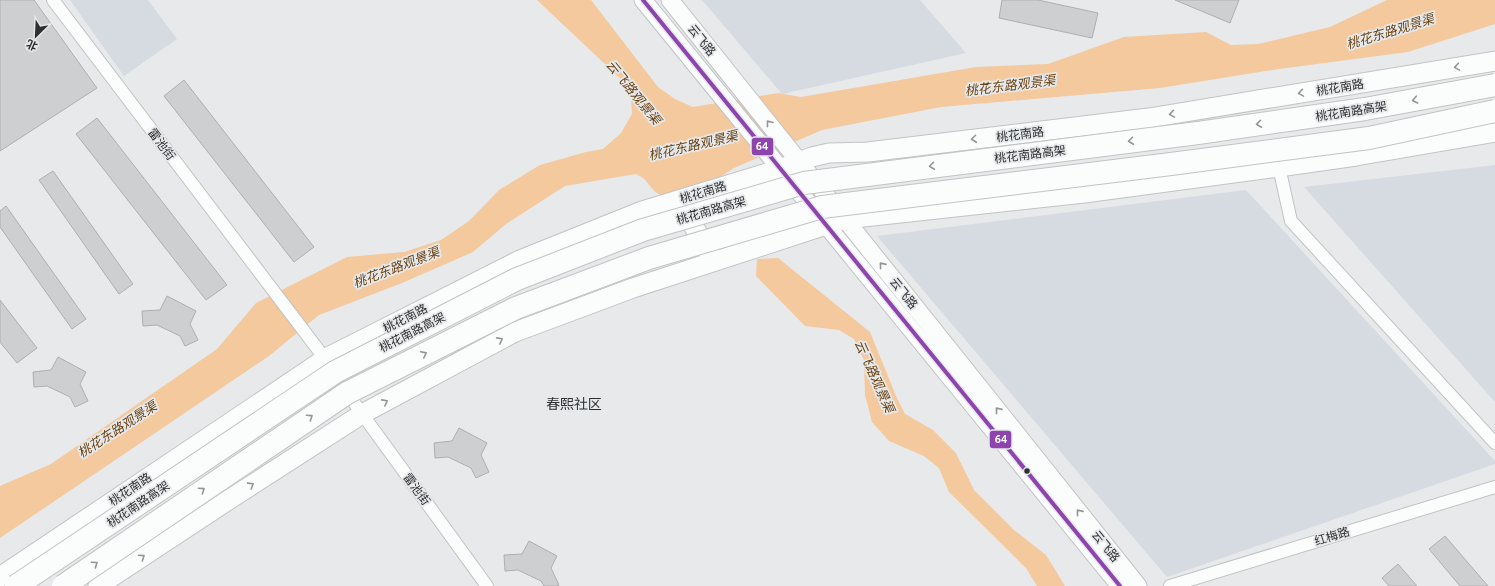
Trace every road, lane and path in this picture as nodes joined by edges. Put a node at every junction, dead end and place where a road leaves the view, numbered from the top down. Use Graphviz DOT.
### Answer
graph roads {
  1 [pos="53,0"];
  2 [pos="643,0"];
  3 [pos="670,0"];
  4 [pos="1495,61"];
  5 [pos="1495,85"];
  6 [pos="1495,111"];
  7 [pos="1495,132"];
  8 [pos="868,152"];
  9 [pos="796,158"];
  10 [pos="777,165"];
  11 [pos="1279,167"];
  12 [pos="679,200"];
  13 [pos="895,214"];
  14 [pos="845,219"];
  15 [pos="826,225"];
  16 [pos="714,261"];
  17 [pos="330,365"];
  18 [pos="347,393"];
  19 [pos="362,414"];
  20 [pos="1495,443"];
  21 [pos="1495,487"];
  22 [pos="0,577"];
  23 [pos="16,586"];
  24 [pos="63,586"];
  25 [pos="98,586"];
  26 [pos="487,586"];
  27 [pos="1120,586"];
  28 [pos="1138,586"];
  29 [pos="1170,586"];
  1 -- 17 [label="street, 雷池街"];
  2 -- 10 [label="main road, 云飞路"];
  9 -- 3 [label="main road, 云飞路, one-way"];
  4 -- 8 [label="main road, 桃花南路, one-way"];
  5 -- 17 [label="highway, 桃花南路高架, one-way, bridge"];
  18 -- 6 [label="highway, 桃花南路高架, one-way, bridge"];
  7 -- 11 [label="main road"];
  8 -- 9 [label="main road, 桃花南路"];
  8 -- 13 [label="main road"];
  9 -- 10 [label="main road, 桃花南路"];
  9 -- 14 [label="main road, 云飞路"];
  10 -- 12 [label="main road, 桃花南路"];
  10 -- 15 [label="main road, 云飞路"];
  11 -- 13 [label="main road"];
  11 -- 20 [label="street"];
  12 -- 16 [label="main road"];
  12 -- 17 [label="main road, 桃花南路"];
  13 -- 14 [label="main road"];
  14 -- 15 [label="main road"];
  28 -- 14 [label="main road, 云飞路, one-way"];
  15 -- 16 [label="main road"];
  15 -- 27 [label="main road, 云飞路"];
  19 -- 16 [label="main road, one-way"];
  17 -- 22 [label="main road, 桃花南路"];
  17 -- 23 [label="highway, 桃花南路高架, bridge"];
  18 -- 19 [label="street, 雷池街"];
  24 -- 18 [label="highway, 桃花南路高架, one-way, bridge"];
  25 -- 19 [label="main road, one-way"];
  19 -- 26 [label="street, 雷池街"];
  21 -- 29 [label="street, 红梅路"];
}
